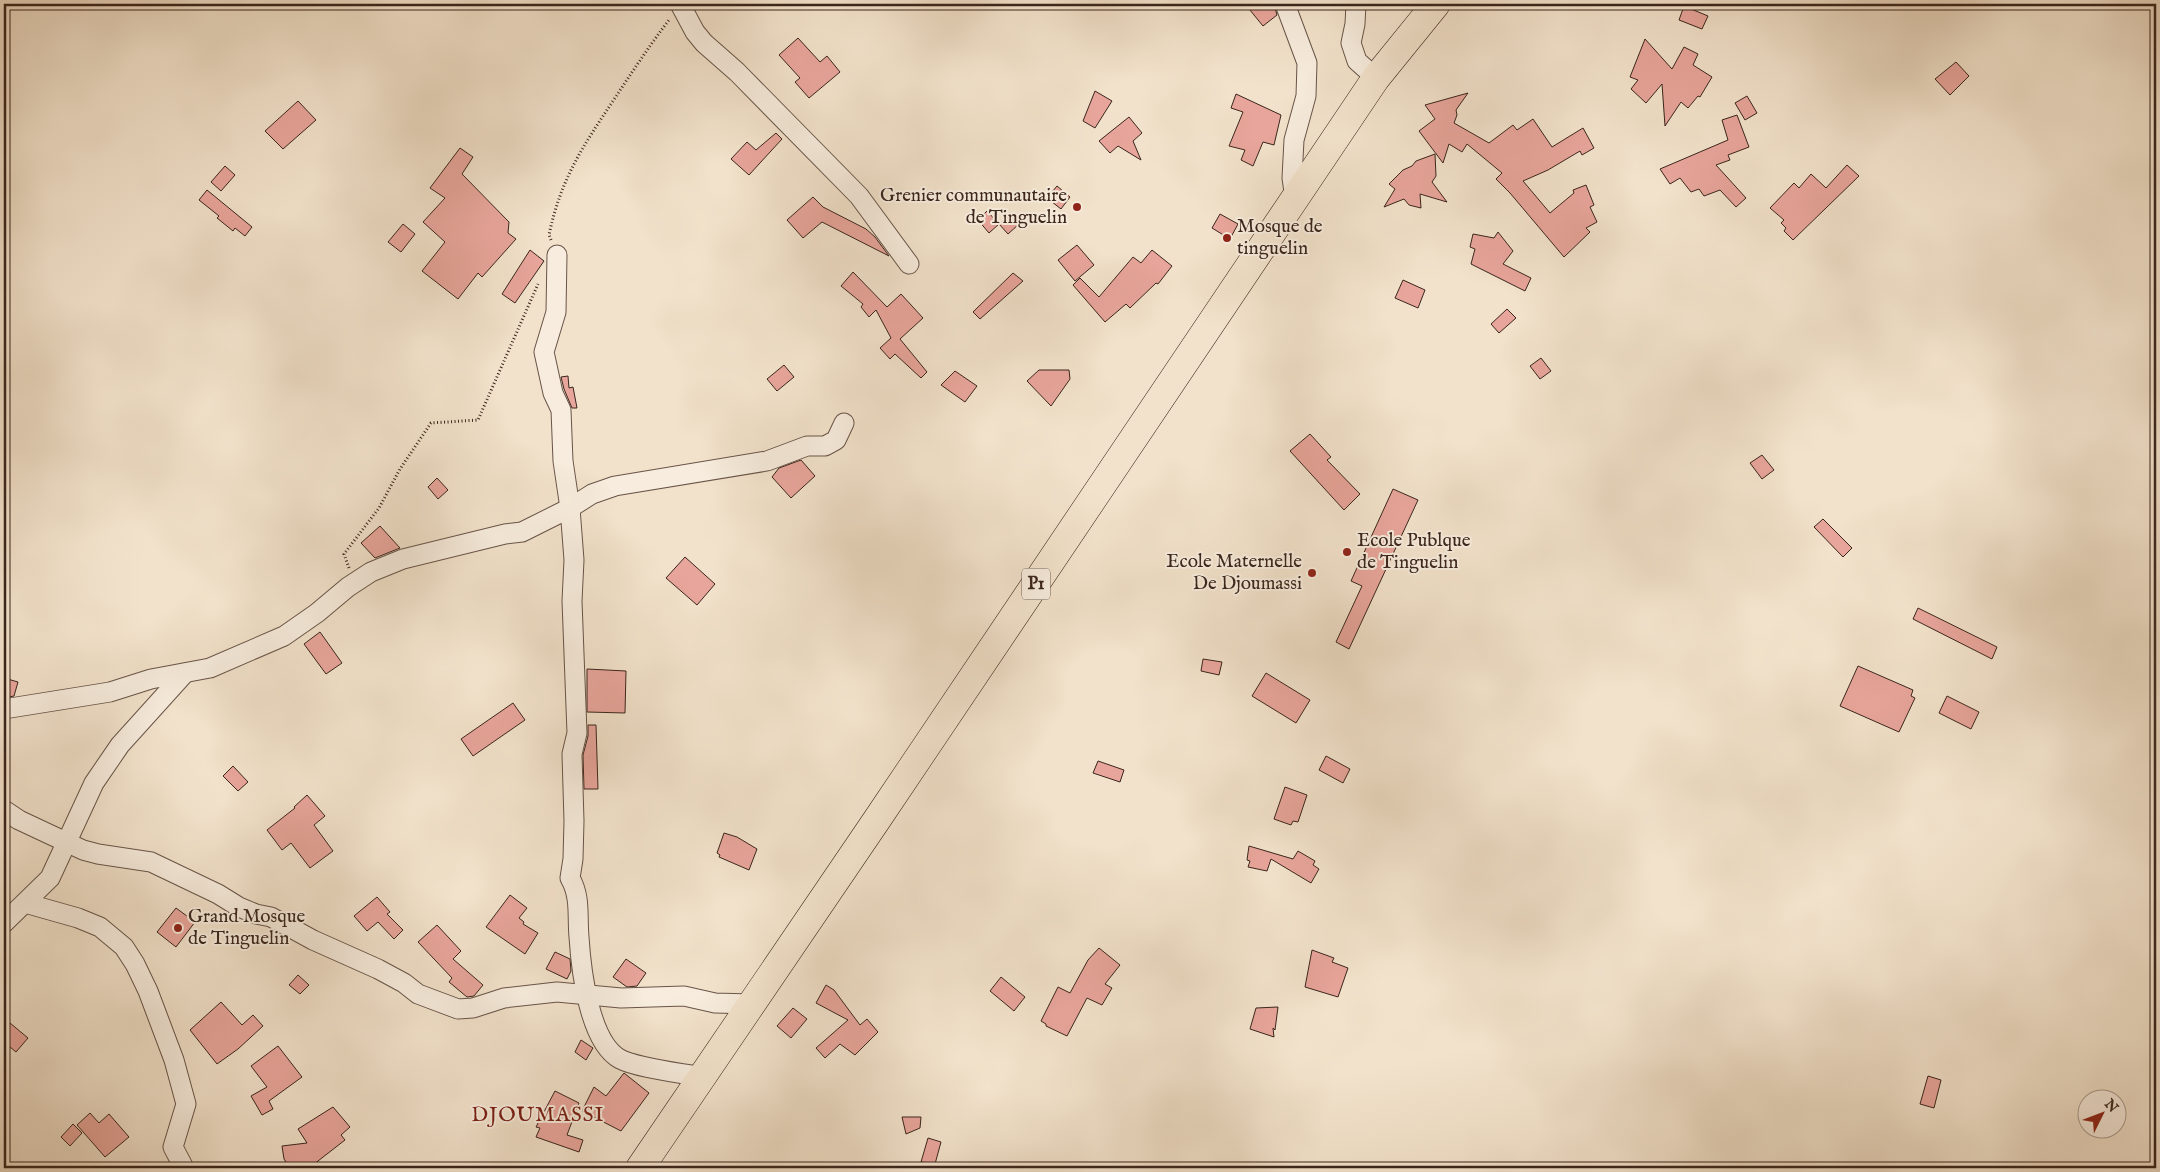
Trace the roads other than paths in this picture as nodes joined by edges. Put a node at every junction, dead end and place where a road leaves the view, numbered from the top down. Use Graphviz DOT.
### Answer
graph roads {
  1 [pos="680,4"];
  2 [pos="1285,4"];
  3 [pos="1356,4"];
  4 [pos="1436,4"];
  5 [pos="1376,78"];
  6 [pos="1295,198"];
  7 [pos="557,255"];
  8 [pos="909,264"];
  9 [pos="844,423"];
  10 [pos="570,508"];
  11 [pos="186,673"];
  12 [pos="4,709"];
  13 [pos="4,810"];
  14 [pos="66,841"];
  15 [pos="25,903"];
  16 [pos="4,923"];
  17 [pos="585,994"];
  18 [pos="752,1004"];
  19 [pos="702,1077"];
  20 [pos="184,1168"];
  21 [pos="640,1168"];
  1 -- 8 [label="street"];
  2 -- 6 [label="street"];
  3 -- 5 [label="street"];
  4 -- 5 [label="main road, P1"];
  5 -- 6 [label="main road, P1"];
  6 -- 18 [label="main road, P1"];
  7 -- 10 [label="street"];
  9 -- 10 [label="street"];
  10 -- 11 [label="street"];
  10 -- 17 [label="street"];
  11 -- 12 [label="street"];
  11 -- 14 [label="street"];
  13 -- 14 [label="street"];
  14 -- 15 [label="street"];
  14 -- 17 [label="street"];
  15 -- 16 [label="street"];
  15 -- 20 [label="street"];
  17 -- 18 [label="street"];
  17 -- 19 [label="street"];
  18 -- 19 [label="main road, P1"];
  19 -- 21 [label="main road, P1"];
}
